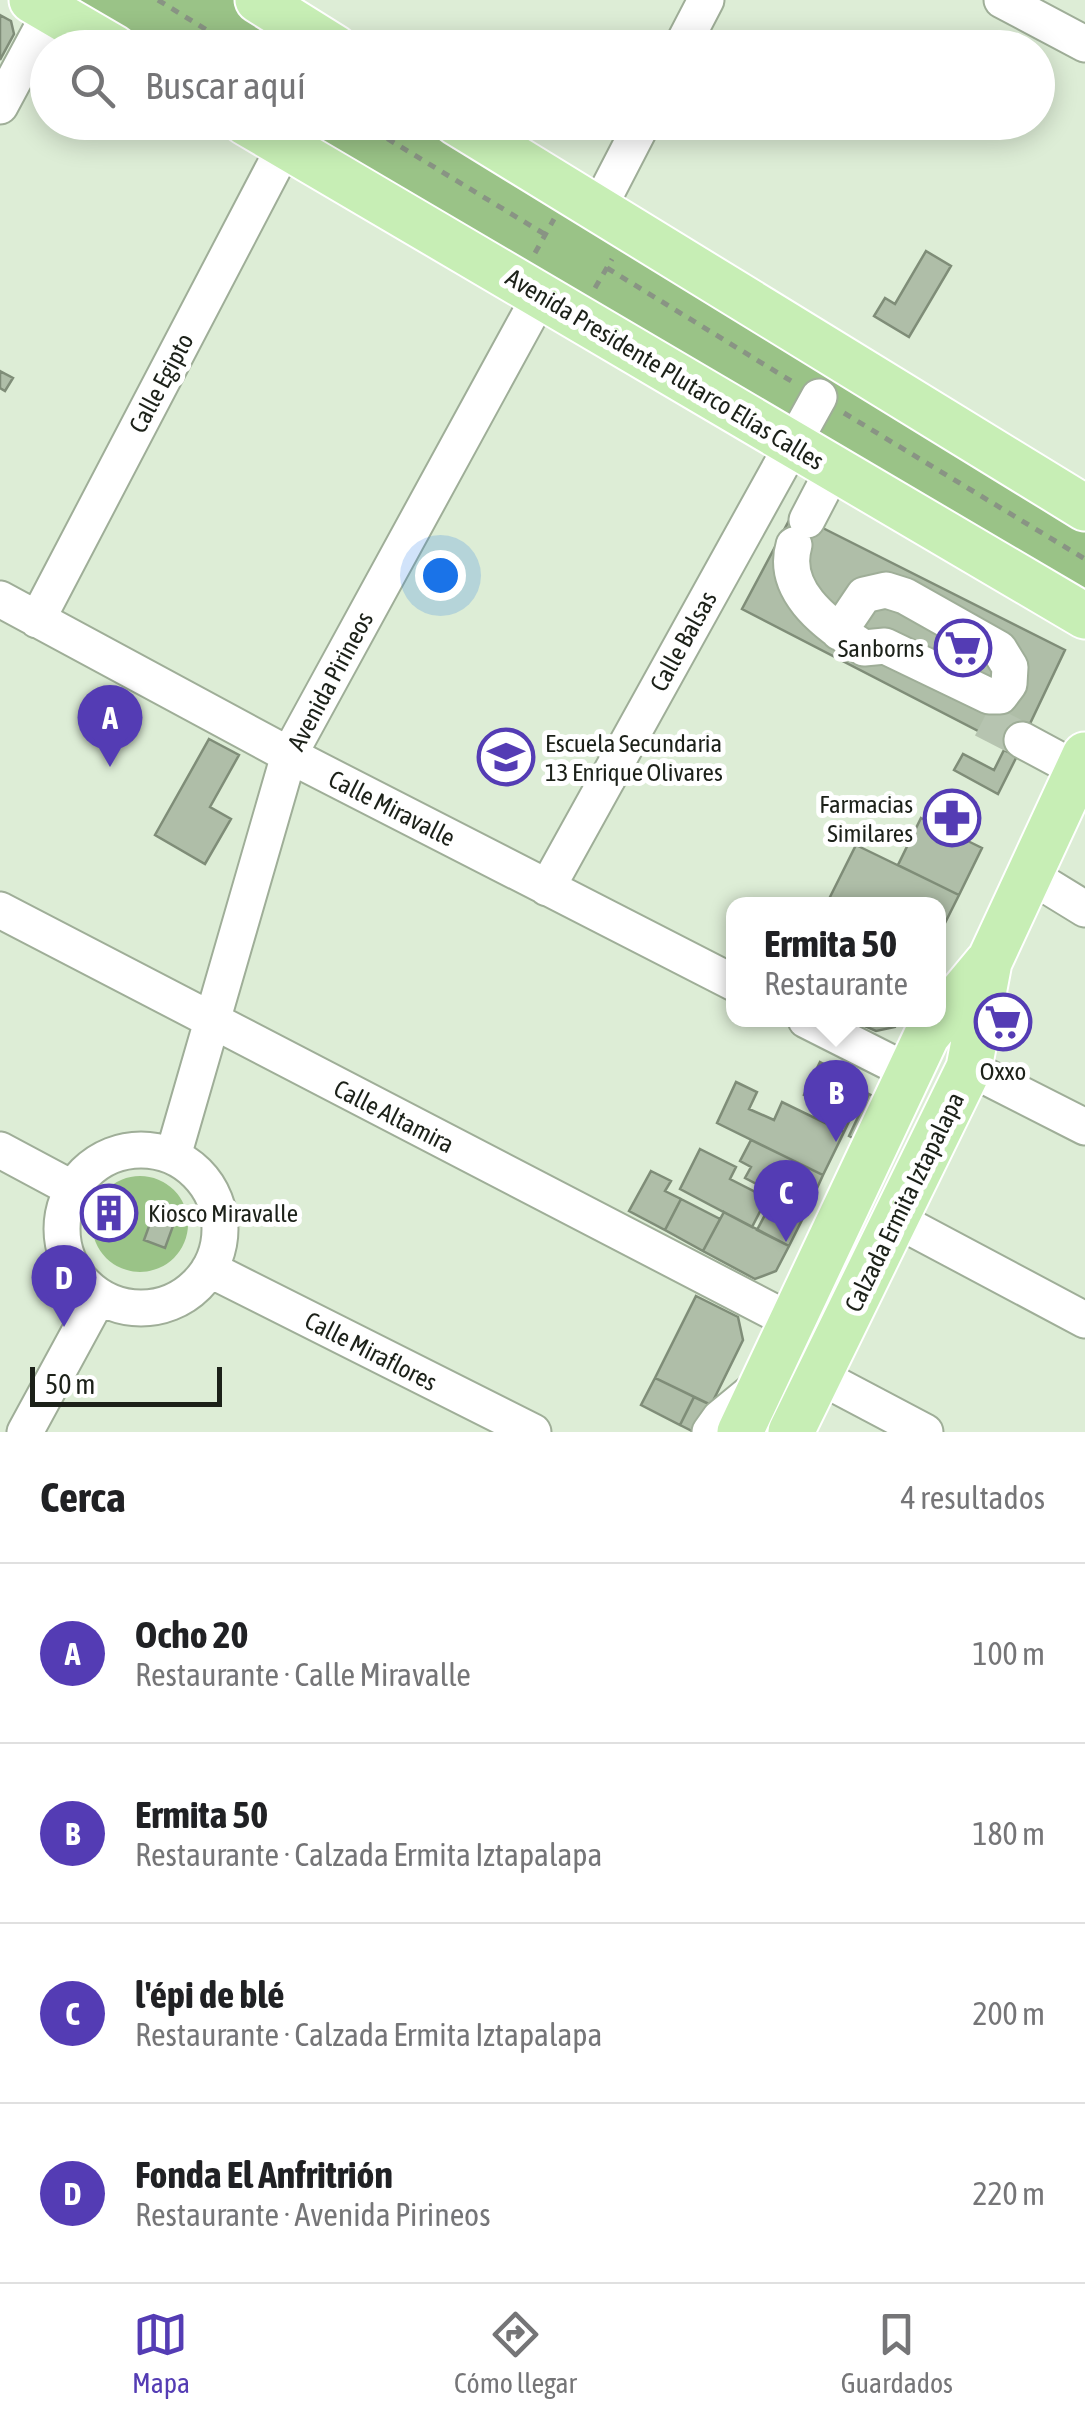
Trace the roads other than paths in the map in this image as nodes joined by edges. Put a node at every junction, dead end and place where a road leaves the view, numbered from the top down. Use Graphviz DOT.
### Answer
graph roads {
  1 [pos="258,0"];
  2 [pos="706,0"];
  3 [pos="1002,0"];
  4 [pos="42,6"];
  5 [pos="32,30"];
  6 [pos="83,30"];
  7 [pos="306,30"];
  8 [pos="691,30"];
  9 [pos="30,35"];
  10 [pos="1085,44"];
  11 [pos="0,106"];
  12 [pos="275,140"];
  13 [pos="485,140"];
  14 [pos="630,140"];
  15 [pos="285,146"];
  16 [pos="584,201"];
  17 [pos="556,280"];
  18 [pos="819,398"];
  19 [pos="791,446"];
  20 [pos="833,470"];
  21 [pos="1085,508"];
  22 [pos="0,598"];
  23 [pos="1085,616"];
  24 [pos="37,620"];
  25 [pos="983,720"];
  26 [pos="1022,740"];
  27 [pos="289,755"];
  28 [pos="1081,762"];
  29 [pos="1028,874"];
  30 [pos="548,888"];
  31 [pos="1085,909"];
  32 [pos="0,910"];
  33 [pos="989,962"];
  34 [pos="726,979"];
  35 [pos="946,1012"];
  36 [pos="214,1024"];
  37 [pos="820,1027"];
  38 [pos="933,1027"];
  39 [pos="969,1068"];
  40 [pos="908,1072"];
  41 [pos="1085,1126"];
  42 [pos="0,1150"];
  43 [pos="173,1156"];
  44 [pos="73,1189"];
  45 [pos="897,1220"];
  46 [pos="209,1269"];
  47 [pos="99,1296"];
  48 [pos="789,1320"];
  49 [pos="1085,1320"];
  50 [pos="819,1376"];
  51 [pos="759,1386"];
  52 [pos="25,1424"];
  53 [pos="533,1432"];
  54 [pos="710,1432"];
  55 [pos="740,1432"];
  56 [pos="791,1432"];
  57 [pos="925,1432"];
  1 -- 7 [label="main road"];
  2 -- 8 [label="street"];
  3 -- 10 [label="street"];
  4 -- 5 [label="street"];
  4 -- 6 [label="main road"];
  9 -- 11 [label="street"];
  12 -- 15 [label="main road, Avenida Presidente Plutarco Elías Calles"];
  13 -- 16 [label="main road"];
  14 -- 16 [label="street"];
  15 -- 17 [label="main road, Avenida Presidente Plutarco Elías Calles"];
  15 -- 24 [label="street, Calle Egipto"];
  16 -- 21 [label="main road"];
  17 -- 19 [label="main road, Avenida Presidente Plutarco Elías Calles"];
  17 -- 27 [label="street, Avenida Pirineos"];
  18 -- 19 [label="street, Calle Balsas"];
  19 -- 20 [label="main road, Avenida Presidente Plutarco Elías Calles"];
  19 -- 30 [label="street, Calle Balsas"];
  20 -- 23 [label="main road, Avenida Presidente Plutarco Elías Calles"];
  20 -- 25 [label="street"];
  22 -- 24 [label="street, Calle Miravalle"];
  24 -- 27 [label="street, Calle Miravalle"];
  26 -- 28 [label="street"];
  27 -- 30 [label="street, Calle Miravalle"];
  27 -- 36 [label="street, Avenida Pirineos"];
  28 -- 29 [label="main road, Calzada Ermita Iztapalapa"];
  29 -- 31 [label="street"];
  29 -- 33 [label="main road, Calzada Ermita Iztapalapa"];
  30 -- 34 [label="street, Calle Miravalle"];
  32 -- 36 [label="street, Calle Altamira"];
  33 -- 35 [label="main road, Calzada Ermita Iztapalapa"];
  33 -- 39 [label="main road, Calzada Ermita Iztapalapa"];
  36 -- 43 [label="street, Avenida Pirineos"];
  36 -- 48 [label="street, Calle Altamira"];
  37 -- 40 [label="street"];
  38 -- 40 [label="main road, Calzada Ermita Iztapalapa"];
  39 -- 41 [label="street"];
  39 -- 45 [label="main road, Calzada Ermita Iztapalapa"];
  40 -- 48 [label="main road, Calzada Ermita Iztapalapa"];
  42 -- 44 [label="street"];
  43 -- 44 [label="street"];
  43 -- 46 [label="street"];
  44 -- 47 [label="street"];
  45 -- 49 [label="street"];
  45 -- 50 [label="main road, Calzada Ermita Iztapalapa"];
  46 -- 47 [label="street"];
  46 -- 53 [label="street, Calle Miraflores"];
  47 -- 52 [label="street"];
  48 -- 51 [label="main road, Calzada Ermita Iztapalapa"];
  50 -- 56 [label="main road, Calzada Ermita Iztapalapa"];
  50 -- 57 [label="street"];
  51 -- 54 [label="street, Calzada Ermita Iztapalapa"];
  51 -- 55 [label="main road, Calzada Ermita Iztapalapa"];
}
